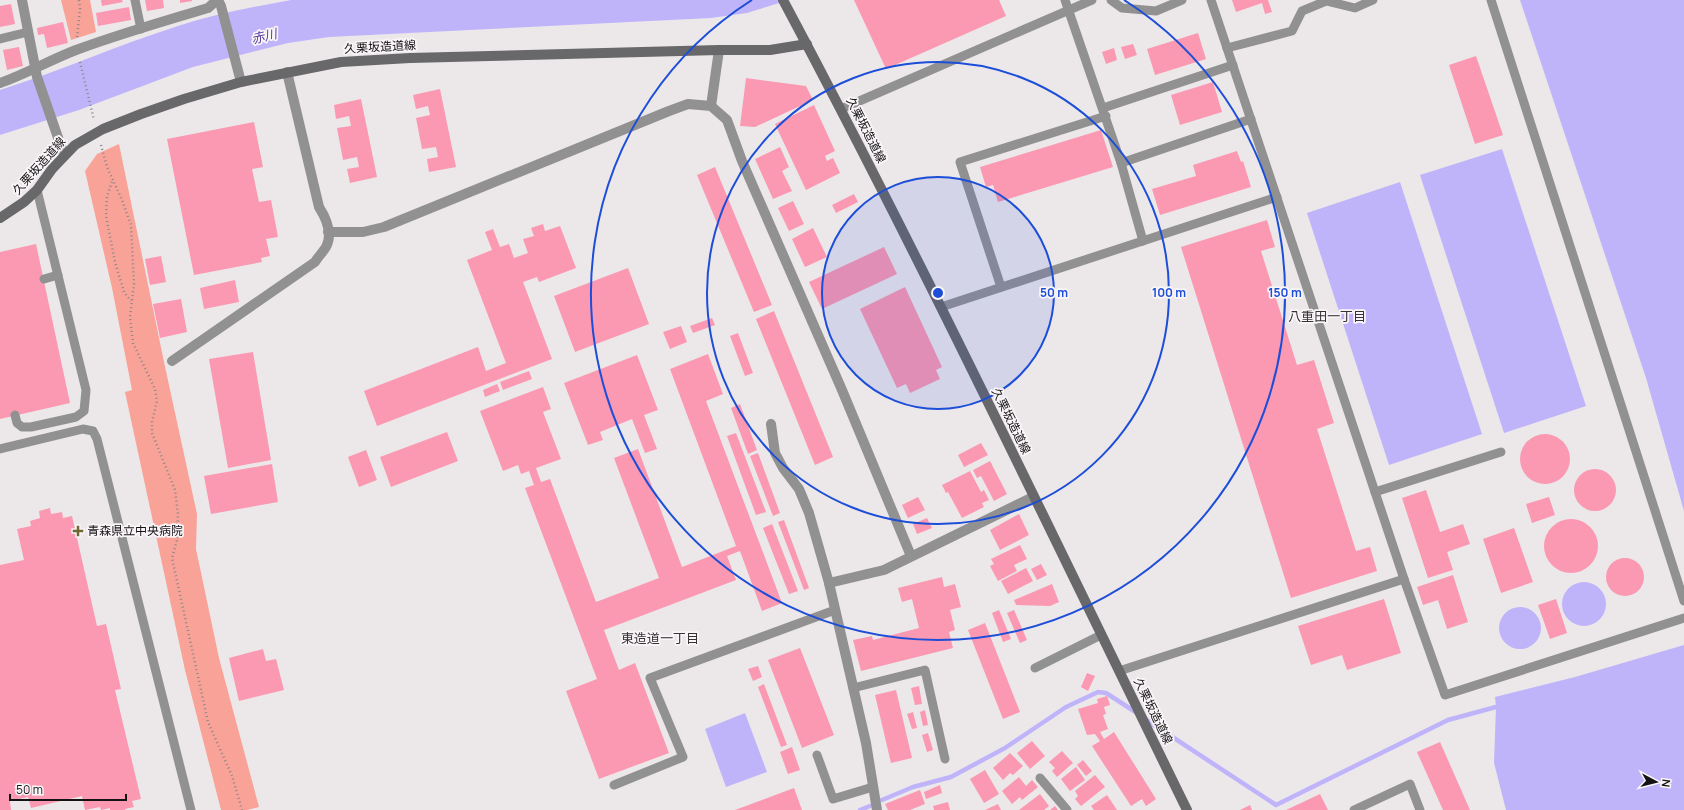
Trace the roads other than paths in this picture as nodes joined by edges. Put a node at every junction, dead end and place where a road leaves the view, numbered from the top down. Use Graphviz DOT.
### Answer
graph roads {
  1 [pos="22,0"];
  2 [pos="135,0"];
  3 [pos="783,0"];
  4 [pos="1065,0"];
  5 [pos="1092,0"];
  6 [pos="1111,0"];
  7 [pos="1182,0"];
  8 [pos="1211,0"];
  9 [pos="1373,0"];
  10 [pos="1491,0"];
  11 [pos="218,2"];
  12 [pos="1069,9"];
  13 [pos="141,29"];
  14 [pos="28,32"];
  15 [pos="0,39"];
  16 [pos="807,44"];
  17 [pos="1227,48"];
  18 [pos="719,50"];
  19 [pos="1233,65"];
  20 [pos="36,72"];
  21 [pos="288,72"];
  22 [pos="241,82"];
  23 [pos="0,83"];
  24 [pos="710,106"];
  25 [pos="841,109"];
  26 [pos="1104,112"];
  27 [pos="1250,119"];
  28 [pos="64,155"];
  29 [pos="1121,163"];
  30 [pos="37,190"];
  31 [pos="1277,197"];
  32 [pos="0,218"];
  33 [pos="328,232"];
  34 [pos="1143,241"];
  35 [pos="58,275"];
  36 [pos="44,279"];
  37 [pos="1001,287"];
  38 [pos="941,307"];
  39 [pos="172,361"];
  40 [pos="15,415"];
  41 [pos="772,424"];
  42 [pos="0,449"];
  43 [pos="1501,452"];
  44 [pos="1375,492"];
  45 [pos="1033,497"];
  46 [pos="911,556"];
  47 [pos="1404,579"];
  48 [pos="829,583"];
  49 [pos="1684,601"];
  50 [pos="835,610"];
  51 [pos="1684,618"];
  52 [pos="1101,635"];
  53 [pos="1035,668"];
  54 [pos="1119,671"];
  55 [pos="853,688"];
  56 [pos="817,754"];
  57 [pos="944,759"];
  58 [pos="1040,778"];
  59 [pos="614,786"];
  60 [pos="873,788"];
  61 [pos="191,810"];
  62 [pos="877,810"];
  63 [pos="1066,810"];
  64 [pos="1187,810"];
  65 [pos="1354,810"];
  66 [pos="1420,810"];
  1 -- 14 [label="street"];
  2 -- 13 [label="lane"];
  3 -- 16 [label="main road, 久栗坂造道線"];
  4 -- 12 [label="lane"];
  5 -- 12 [label="lane"];
  6 -- 7 [label="lane"];
  8 -- 17 [label="lane"];
  9 -- 17 [label="lane"];
  10 -- 49 [label="lane"];
  11 -- 13 [label="street"];
  11 -- 22 [label="street"];
  12 -- 25 [label="lane"];
  12 -- 26 [label="lane"];
  13 -- 20 [label="street"];
  14 -- 15 [label="lane"];
  14 -- 20 [label="street"];
  16 -- 18 [label="main road, 久栗坂造道線"];
  16 -- 25 [label="main road, 久栗坂造道線"];
  17 -- 19 [label="lane"];
  18 -- 21 [label="main road, 久栗坂造道線"];
  18 -- 24 [label="street"];
  19 -- 26 [label="lane"];
  19 -- 27 [label="lane"];
  20 -- 23 [label="street"];
  20 -- 28 [label="street"];
  21 -- 22 [label="main road, 久栗坂造道線"];
  21 -- 33 [label="street"];
  22 -- 28 [label="main road, 久栗坂造道線"];
  24 -- 33 [label="street"];
  24 -- 46 [label="street"];
  25 -- 38 [label="main road, 久栗坂造道線"];
  26 -- 29 [label="lane"];
  26 -- 37 [label="lane"];
  27 -- 29 [label="lane"];
  27 -- 31 [label="lane"];
  28 -- 30 [label="main road, 久栗坂造道線"];
  29 -- 34 [label="lane"];
  30 -- 32 [label="main road, 久栗坂造道線"];
  30 -- 35 [label="lane"];
  31 -- 34 [label="lane"];
  31 -- 44 [label="lane"];
  33 -- 39 [label="street"];
  34 -- 37 [label="lane"];
  35 -- 36 [label="lane"];
  35 -- 40 [label="lane"];
  37 -- 38 [label="lane"];
  38 -- 45 [label="main road, 久栗坂造道線"];
  41 -- 48 [label="street"];
  42 -- 61 [label="lane"];
  43 -- 44 [label="lane"];
  44 -- 47 [label="lane"];
  45 -- 46 [label="street"];
  45 -- 52 [label="main road, 久栗坂造道線"];
  46 -- 48 [label="street"];
  47 -- 51 [label="lane"];
  47 -- 54 [label="lane"];
  48 -- 50 [label="street"];
  50 -- 55 [label="street"];
  50 -- 59 [label="lane"];
  52 -- 53 [label="lane"];
  52 -- 54 [label="main road, 久栗坂造道線"];
  54 -- 64 [label="main road, 久栗坂造道線"];
  55 -- 57 [label="lane"];
  55 -- 60 [label="street"];
  56 -- 60 [label="lane"];
  58 -- 63 [label="lane"];
  60 -- 62 [label="street"];
  65 -- 66 [label="lane"];
}
